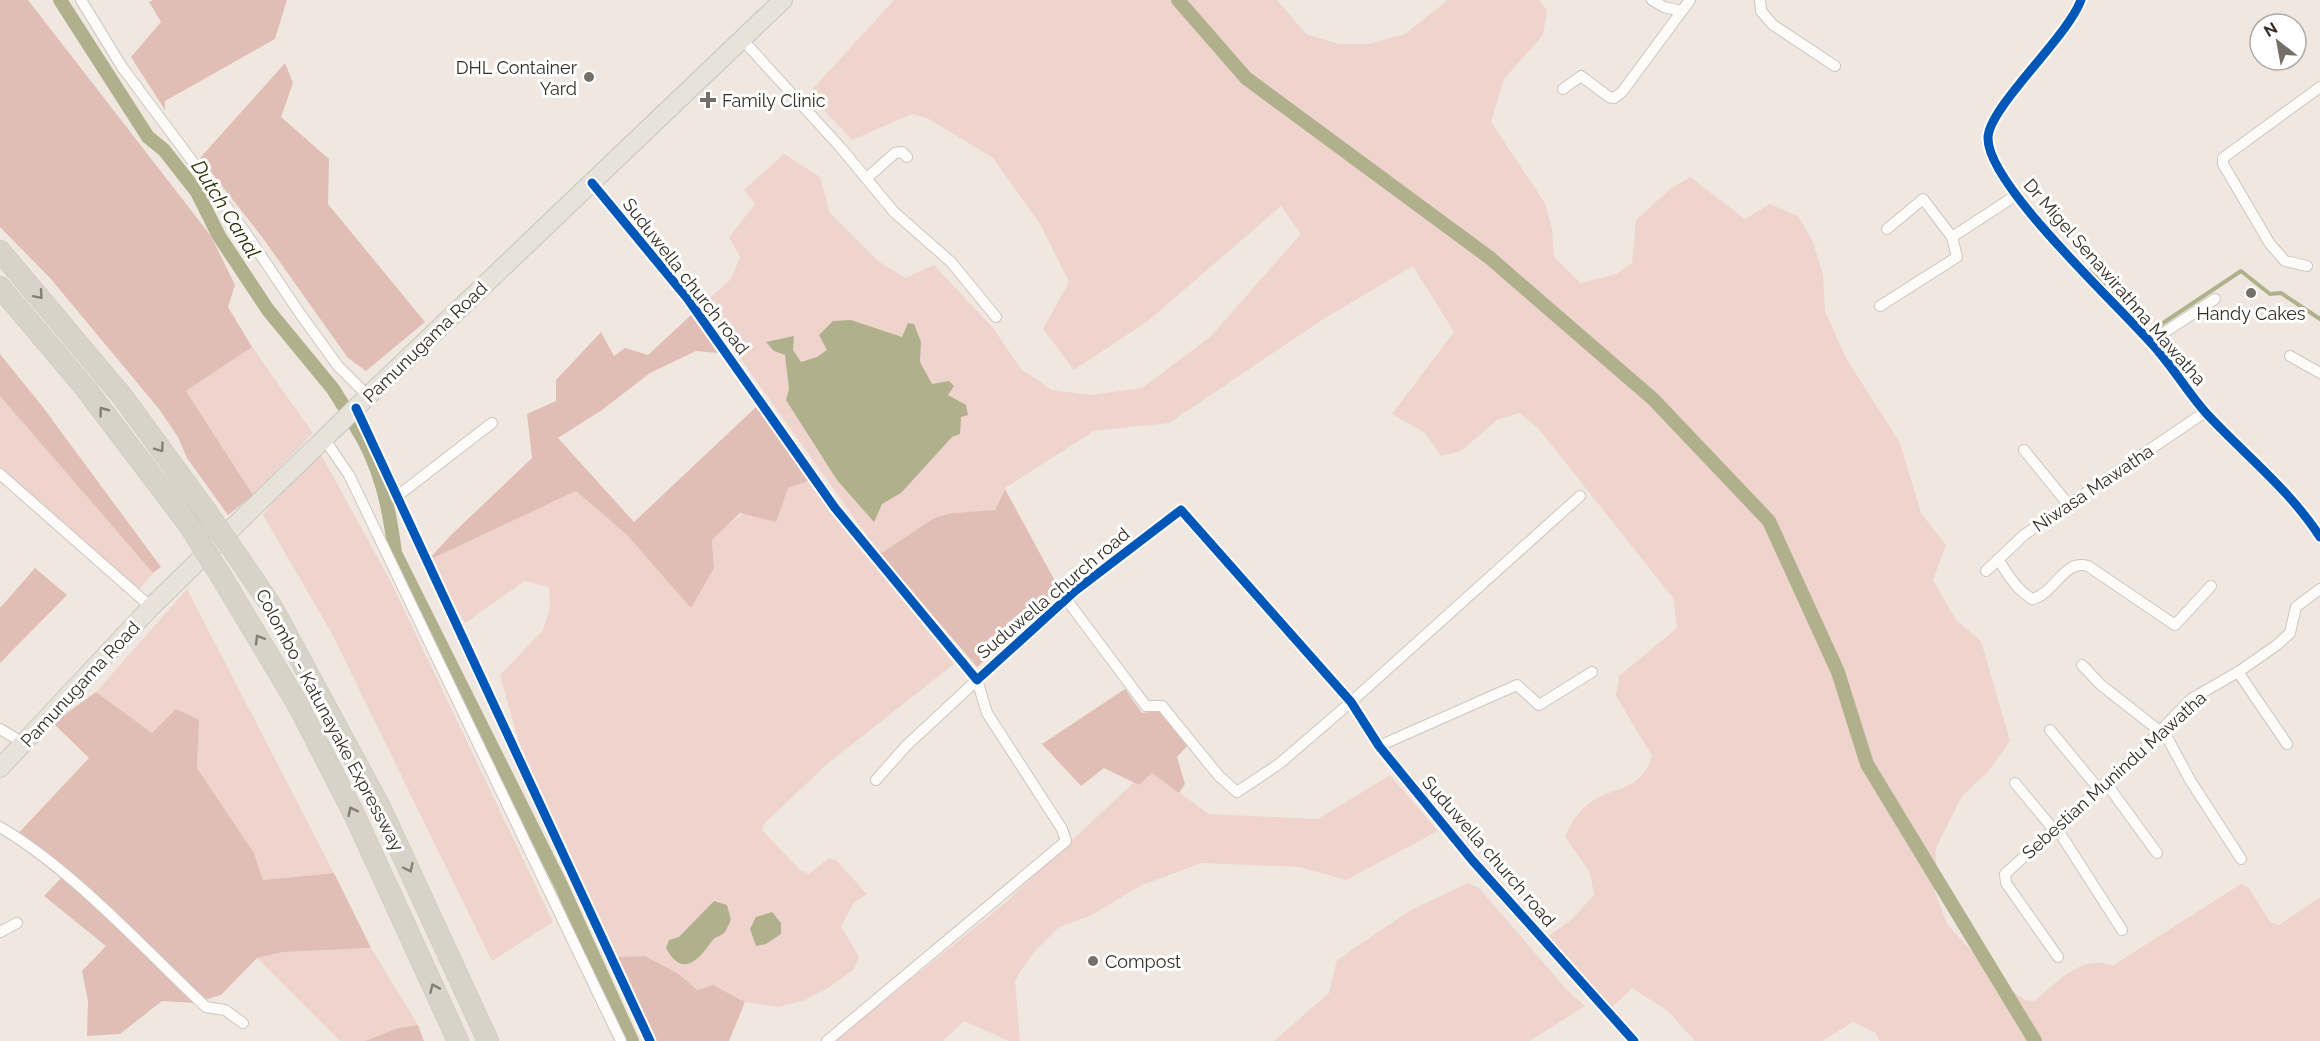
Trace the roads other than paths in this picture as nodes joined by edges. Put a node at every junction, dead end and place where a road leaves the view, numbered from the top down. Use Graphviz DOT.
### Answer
graph roads {
  1 [pos="81,0"];
  2 [pos="783,0"];
  3 [pos="1652,0"];
  4 [pos="1690,0"];
  5 [pos="1760,0"];
  6 [pos="2080,0"];
  7 [pos="1682,11"];
  8 [pos="741,38"];
  9 [pos="1835,66"];
  10 [pos="2320,87"];
  11 [pos="1563,89"];
  12 [pos="908,157"];
  13 [pos="867,178"];
  14 [pos="592,183"];
  15 [pos="2016,195"];
  16 [pos="1887,229"];
  17 [pos="1952,237"];
  18 [pos="0,251"];
  19 [pos="2307,266"];
  20 [pos="0,287"];
  21 [pos="2215,299"];
  22 [pos="1880,306"];
  23 [pos="996,317"];
  24 [pos="2150,342"];
  25 [pos="2290,356"];
  26 [pos="2320,374"];
  27 [pos="362,402"];
  28 [pos="2205,412"];
  29 [pos="492,423"];
  30 [pos="325,440"];
  31 [pos="2024,450"];
  32 [pos="0,474"];
  33 [pos="1580,496"];
  34 [pos="396,497"];
  35 [pos="2068,504"];
  36 [pos="2320,537"];
  37 [pos="1998,560"];
  38 [pos="1986,572"];
  39 [pos="2211,586"];
  40 [pos="2320,589"];
  41 [pos="1066,599"];
  42 [pos="151,607"];
  43 [pos="2082,665"];
  44 [pos="1592,672"];
  45 [pos="2238,672"];
  46 [pos="977,680"];
  47 [pos="1351,702"];
  48 [pos="0,729"];
  49 [pos="2049,730"];
  50 [pos="2162,731"];
  51 [pos="25,744"];
  52 [pos="2287,744"];
  53 [pos="1379,746"];
  54 [pos="0,768"];
  55 [pos="876,780"];
  56 [pos="2015,783"];
  57 [pos="2102,786"];
  58 [pos="0,827"];
  59 [pos="2055,828"];
  60 [pos="2157,853"];
  61 [pos="2241,859"];
  62 [pos="17,923"];
  63 [pos="2122,930"];
  64 [pos="0,932"];
  65 [pos="2058,957"];
  66 [pos="243,1023"];
  67 [pos="458,1041"];
  68 [pos="488,1041"];
  69 [pos="621,1041"];
  70 [pos="650,1041"];
  71 [pos="826,1041"];
  72 [pos="1634,1041"];
  1 -- 27 [label="street"];
  2 -- 8 [label="main road, Pamunugama Road"];
  3 -- 7 [label="street"];
  4 -- 7 [label="street"];
  5 -- 9 [label="street"];
  6 -- 15 [label="street, Dr Migel Senawirathna Mawatha"];
  7 -- 11 [label="street"];
  8 -- 13 [label="street"];
  8 -- 14 [label="main road, Pamunugama Road"];
  10 -- 19 [label="street"];
  12 -- 13 [label="street"];
  13 -- 23 [label="street"];
  14 -- 27 [label="main road, Pamunugama Road"];
  14 -- 46 [label="street, Suduwella church road"];
  15 -- 17 [label="street"];
  15 -- 24 [label="street, Dr Migel Senawirathna Mawatha"];
  16 -- 17 [label="street"];
  17 -- 22 [label="street"];
  18 -- 68 [label="highway, Colombo - Katunayake Expressway, one-way, bridge"];
  67 -- 20 [label="highway, Colombo - Katunayake Expressway, one-way, bridge"];
  21 -- 24 [label="street"];
  24 -- 28 [label="street, Dr Migel Senawirathna Mawatha"];
  25 -- 26 [label="street"];
  27 -- 30 [label="main road, Pamunugama Road"];
  27 -- 34 [label="street"];
  28 -- 35 [label="street, Niwasa Mawatha"];
  28 -- 36 [label="street, Dr Migel Senawirathna Mawatha"];
  29 -- 34 [label="street"];
  30 -- 42 [label="main road, Pamunugama Road"];
  30 -- 69 [label="street"];
  31 -- 35 [label="street"];
  32 -- 42 [label="street"];
  33 -- 47 [label="street"];
  34 -- 70 [label="street"];
  35 -- 37 [label="street, Niwasa Mawatha"];
  37 -- 38 [label="street, Niwasa Mawatha"];
  37 -- 39 [label="street"];
  40 -- 45 [label="street, Sebestian Munindu Mawatha"];
  41 -- 46 [label="street, Suduwella church road"];
  41 -- 47 [label="street, Suduwella church road"];
  41 -- 47 [label="street"];
  42 -- 51 [label="main road, Pamunugama Road"];
  43 -- 50 [label="street"];
  44 -- 53 [label="street"];
  45 -- 50 [label="street, Sebestian Munindu Mawatha"];
  45 -- 52 [label="street"];
  46 -- 55 [label="street"];
  46 -- 71 [label="street"];
  47 -- 53 [label="street, Suduwella church road"];
  48 -- 51 [label="street"];
  49 -- 57 [label="street"];
  50 -- 57 [label="street, Sebestian Munindu Mawatha"];
  50 -- 61 [label="street"];
  51 -- 54 [label="main road, Pamunugama Road"];
  53 -- 72 [label="street, Suduwella church road"];
  56 -- 59 [label="street"];
  57 -- 59 [label="street, Sebestian Munindu Mawatha"];
  57 -- 60 [label="street"];
  58 -- 66 [label="street"];
  59 -- 63 [label="street"];
  59 -- 65 [label="street, Sebestian Munindu Mawatha"];
  62 -- 64 [label="street"];
}
